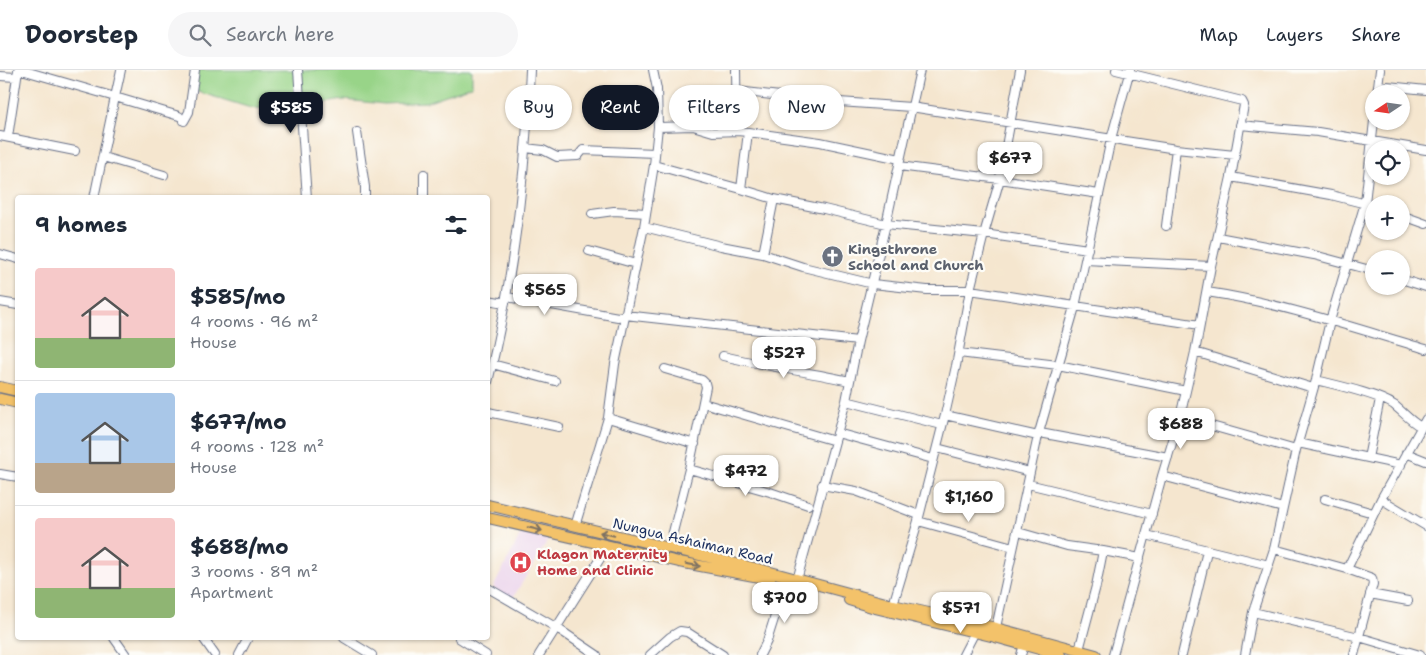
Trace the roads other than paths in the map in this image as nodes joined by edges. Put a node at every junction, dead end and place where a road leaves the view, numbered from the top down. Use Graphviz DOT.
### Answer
graph roads {
  1 [pos="121,70"];
  2 [pos="195,70"];
  3 [pos="298,70"];
  4 [pos="530,70"];
  5 [pos="653,70"];
  6 [pos="736,70"];
  7 [pos="920,70"];
  8 [pos="1020,70"];
  9 [pos="1116,70"];
  10 [pos="1380,70"];
  11 [pos="1129,71"];
  12 [pos="17,73"];
  13 [pos="0,76"];
  14 [pos="656,85"];
  15 [pos="737,85"];
  16 [pos="1378,85"];
  17 [pos="1410,90"];
  18 [pos="1426,90"];
  19 [pos="759,93"];
  20 [pos="115,97"];
  21 [pos="911,107"];
  22 [pos="1011,122"];
  23 [pos="1240,125"];
  24 [pos="659,127"];
  25 [pos="658,130"];
  26 [pos="1374,130"];
  27 [pos="357,132"];
  28 [pos="738,132"];
  29 [pos="748,132"];
  30 [pos="4,136"];
  31 [pos="1111,140"];
  32 [pos="1373,140"];
  33 [pos="1410,147"];
  34 [pos="526,148"];
  35 [pos="1176,149"];
  36 [pos="1426,150"];
  37 [pos="75,151"];
  38 [pos="655,153"];
  39 [pos="1235,155"];
  40 [pos="103,156"];
  41 [pos="900,163"];
  42 [pos="654,165"];
  43 [pos="424,174"];
  44 [pos="164,175"];
  45 [pos="1231,177"];
  46 [pos="1000,179"];
  47 [pos="741,189"];
  48 [pos="1099,194"];
  49 [pos="95,195"];
  50 [pos="307,195"];
  51 [pos="365,195"];
  52 [pos="424,195"];
  53 [pos="774,199"];
  54 [pos="1365,203"];
  55 [pos="646,213"];
  56 [pos="592,214"];
  57 [pos="1410,218"];
  58 [pos="886,224"];
  59 [pos="1426,224"];
  60 [pos="1166,226"];
  61 [pos="644,227"];
  62 [pos="984,234"];
  63 [pos="1218,237"];
  64 [pos="1088,249"];
  65 [pos="589,251"];
  66 [pos="0,254"];
  67 [pos="763,254"];
  68 [pos="15,258"];
  69 [pos="1085,260"];
  70 [pos="1347,263"];
  71 [pos="636,264"];
  72 [pos="1211,266"];
  73 [pos="1365,268"];
  74 [pos="1410,282"];
  75 [pos="872,284"];
  76 [pos="1426,287"];
  77 [pos="970,290"];
  78 [pos="1207,292"];
  79 [pos="490,300"];
  80 [pos="506,300"];
  81 [pos="0,302"];
  82 [pos="15,305"];
  83 [pos="1075,307"];
  84 [pos="625,315"];
  85 [pos="1330,321"];
  86 [pos="1200,325"];
  87 [pos="858,341"];
  88 [pos="1426,349"];
  89 [pos="1195,352"];
  90 [pos="958,353"];
  91 [pos="723,356"];
  92 [pos="492,364"];
  93 [pos="1058,364"];
  94 [pos="665,369"];
  95 [pos="490,373"];
  96 [pos="1316,380"];
  97 [pos="554,381"];
  98 [pos="850,381"];
  99 [pos="0,387"];
  100 [pos="1313,388"];
  101 [pos="15,390"];
  102 [pos="1186,391"];
  103 [pos="1380,398"];
  104 [pos="0,399"];
  105 [pos="846,401"];
  106 [pos="15,402"];
  107 [pos="703,402"];
  108 [pos="490,412"];
  109 [pos="945,415"];
  110 [pos="1180,416"];
  111 [pos="608,418"];
  112 [pos="1426,419"];
  113 [pos="942,425"];
  114 [pos="1421,427"];
  115 [pos="559,428"];
  116 [pos="837,433"];
  117 [pos="1039,434"];
  118 [pos="835,441"];
  119 [pos="695,444"];
  120 [pos="1297,447"];
  121 [pos="936,448"];
  122 [pos="1406,453"];
  123 [pos="1168,457"];
  124 [pos="1368,458"];
  125 [pos="934,459"];
  126 [pos="1426,461"];
  127 [pos="1401,465"];
  128 [pos="690,469"];
  129 [pos="1030,472"];
  130 [pos="0,474"];
  131 [pos="15,476"];
  132 [pos="1162,476"];
  133 [pos="1028,484"];
  134 [pos="822,485"];
  135 [pos="1325,499"];
  136 [pos="1380,500"];
  137 [pos="490,505"];
  138 [pos="808,505"];
  139 [pos="1283,508"];
  140 [pos="1373,513"];
  141 [pos="1152,514"];
  142 [pos="490,518"];
  143 [pos="919,518"];
  144 [pos="573,525"];
  145 [pos="1426,526"];
  146 [pos="1018,532"];
  147 [pos="1146,535"];
  148 [pos="608,546"];
  149 [pos="1013,547"];
  150 [pos="669,548"];
  151 [pos="1274,549"];
  152 [pos="1103,551"];
  153 [pos="1207,551"];
  154 [pos="1140,558"];
  155 [pos="1269,565"];
  156 [pos="1347,569"];
  157 [pos="791,580"];
  158 [pos="490,589"];
  159 [pos="1370,594"];
  160 [pos="1408,601"];
  161 [pos="894,605"];
  162 [pos="1254,612"];
  163 [pos="557,628"];
  164 [pos="977,628"];
  165 [pos="995,632"];
  166 [pos="1359,637"];
  167 [pos="115,640"];
  168 [pos="204,640"];
  169 [pos="247,640"];
  170 [pos="347,640"];
  171 [pos="462,640"];
  172 [pos="1022,650"];
  173 [pos="1079,650"];
  174 [pos="240,654"];
  175 [pos="126,655"];
  176 [pos="215,655"];
  177 [pos="372,655"];
  178 [pos="486,655"];
  179 [pos="539,655"];
  180 [pos="597,655"];
  181 [pos="650,655"];
  182 [pos="723,655"];
  183 [pos="760,655"];
  184 [pos="963,655"];
  185 [pos="1061,655"];
  186 [pos="1096,655"];
  187 [pos="1113,655"];
  188 [pos="1182,655"];
  189 [pos="1245,655"];
  190 [pos="1354,655"];
  191 [pos="1420,655"];
  1 -- 20 [label="street"];
  2 -- 20 [label="street"];
  3 -- 50 [label="street"];
  4 -- 34 [label="street"];
  5 -- 14 [label="street"];
  6 -- 15 [label="street"];
  7 -- 21 [label="street"];
  8 -- 22 [label="street"];
  9 -- 11 [label="street"];
  10 -- 16 [label="street"];
  11 -- 23 [label="street"];
  11 -- 31 [label="street"];
  12 -- 13 [label="street"];
  12 -- 20 [label="street"];
  12 -- 30 [label="street"];
  17 -- 18 [label="street"];
  19 -- 21 [label="street"];
  20 -- 40 [label="street"];
  21 -- 22 [label="street"];
  21 -- 41 [label="street"];
  22 -- 31 [label="street"];
  22 -- 46 [label="street"];
  23 -- 32 [label="street"];
  23 -- 39 [label="street"];
  24 -- 28 [label="street"];
  25 -- 38 [label="street"];
  26 -- 32 [label="street"];
  27 -- 51 [label="street"];
  28 -- 29 [label="street"];
  29 -- 41 [label="street"];
  29 -- 47 [label="street"];
  30 -- 37 [label="street"];
  31 -- 35 [label="street"];
  31 -- 48 [label="street"];
  33 -- 36 [label="street"];
  34 -- 38 [label="street"];
  34 -- 80 [label="street"];
  35 -- 39 [label="street"];
  35 -- 60 [label="street"];
  38 -- 42 [label="street"];
  39 -- 45 [label="street"];
  40 -- 44 [label="street"];
  40 -- 49 [label="street"];
  41 -- 46 [label="street"];
  41 -- 58 [label="street"];
  42 -- 47 [label="street"];
  42 -- 55 [label="street"];
  43 -- 52 [label="street"];
  45 -- 54 [label="street"];
  45 -- 63 [label="street"];
  46 -- 48 [label="street"];
  46 -- 62 [label="street"];
  47 -- 53 [label="street"];
  48 -- 64 [label="street"];
  53 -- 58 [label="street"];
  53 -- 67 [label="street"];
  54 -- 70 [label="street"];
  55 -- 56 [label="street"];
  55 -- 61 [label="street"];
  57 -- 59 [label="street"];
  58 -- 62 [label="street"];
  58 -- 75 [label="street"];
  61 -- 67 [label="street"];
  61 -- 71 [label="street"];
  62 -- 64 [label="street"];
  62 -- 77 [label="street"];
  63 -- 70 [label="street"];
  63 -- 72 [label="street"];
  64 -- 69 [label="street"];
  65 -- 71 [label="street"];
  66 -- 68 [label="street"];
  67 -- 75 [label="street"];
  69 -- 72 [label="street"];
  69 -- 83 [label="street"];
  70 -- 73 [label="street"];
  70 -- 85 [label="street"];
  71 -- 84 [label="street"];
  72 -- 78 [label="street"];
  74 -- 76 [label="street"];
  75 -- 77 [label="street"];
  75 -- 87 [label="street"];
  77 -- 83 [label="street"];
  77 -- 90 [label="street"];
  78 -- 85 [label="street"];
  78 -- 86 [label="street"];
  79 -- 80 [label="street"];
  80 -- 84 [label="street"];
  80 -- 92 [label="street"];
  81 -- 82 [label="street"];
  83 -- 86 [label="street"];
  83 -- 93 [label="street"];
  84 -- 87 [label="street"];
  84 -- 111 [label="street"];
  85 -- 88 [label="street"];
  85 -- 96 [label="street"];
  86 -- 89 [label="street"];
  87 -- 98 [label="street"];
  89 -- 100 [label="street"];
  89 -- 102 [label="street"];
  90 -- 93 [label="street"];
  90 -- 109 [label="street"];
  91 -- 98 [label="street"];
  92 -- 95 [label="street"];
  92 -- 97 [label="street"];
  93 -- 102 [label="street"];
  93 -- 117 [label="street"];
  94 -- 107 [label="street"];
  96 -- 100 [label="street"];
  96 -- 103 [label="street"];
  98 -- 105 [label="street"];
  99 -- 101 [label="main road"];
  100 -- 120 [label="street"];
  102 -- 110 [label="street"];
  103 -- 114 [label="street"];
  103 -- 124 [label="street"];
  104 -- 106 [label="main road"];
  105 -- 113 [label="street"];
  105 -- 116 [label="street"];
  107 -- 118 [label="street"];
  107 -- 119 [label="street"];
  108 -- 115 [label="street"];
  109 -- 113 [label="street"];
  109 -- 117 [label="street"];
  110 -- 120 [label="street"];
  110 -- 123 [label="street"];
  111 -- 119 [label="street"];
  111 -- 144 [label="street"];
  112 -- 114 [label="street"];
  113 -- 121 [label="street"];
  114 -- 122 [label="street"];
  116 -- 118 [label="street"];
  116 -- 125 [label="street"];
  117 -- 123 [label="street"];
  117 -- 129 [label="street"];
  118 -- 134 [label="street"];
  119 -- 128 [label="street"];
  120 -- 124 [label="street"];
  120 -- 139 [label="street"];
  121 -- 125 [label="street"];
  121 -- 129 [label="street"];
  122 -- 126 [label="street"];
  122 -- 127 [label="street"];
  123 -- 132 [label="street"];
  124 -- 127 [label="street"];
  125 -- 143 [label="street"];
  127 -- 136 [label="street"];
  128 -- 138 [label="street"];
  128 -- 150 [label="street"];
  129 -- 133 [label="street"];
  130 -- 131 [label="street"];
  132 -- 139 [label="street"];
  132 -- 141 [label="street"];
  133 -- 141 [label="street"];
  133 -- 146 [label="street"];
  134 -- 143 [label="street"];
  134 -- 157 [label="street"];
  135 -- 140 [label="street"];
  136 -- 140 [label="street"];
  136 -- 145 [label="street"];
  137 -- 144 [label="main road, Nungua Ashaiman Road"];
  139 -- 151 [label="street"];
  140 -- 156 [label="street"];
  141 -- 147 [label="street"];
  142 -- 148 [label="main road, Nungua Ashaiman Road, one-way"];
  143 -- 149 [label="street"];
  143 -- 161 [label="street"];
  150 -- 144 [label="main road, Nungua Ashaiman Road, one-way"];
  146 -- 149 [label="street"];
  146 -- 152 [label="street"];
  147 -- 153 [label="street"];
  147 -- 154 [label="street"];
  148 -- 157 [label="main road, Nungua Ashaiman Road, one-way"];
  148 -- 163 [label="street"];
  149 -- 165 [label="street"];
  150 -- 157 [label="main road, Nungua Ashaiman Road"];
  151 -- 155 [label="street"];
  151 -- 156 [label="street"];
  152 -- 154 [label="street"];
  152 -- 173 [label="street"];
  153 -- 155 [label="street"];
  153 -- 188 [label="street"];
  154 -- 187 [label="street"];
  155 -- 162 [label="street"];
  156 -- 159 [label="street"];
  157 -- 161 [label="main road, Nungua Ashaiman Road"];
  157 -- 164 [label="main road, Nungua Ashaiman Road"];
  157 -- 183 [label="street"];
  158 -- 163 [label="street"];
  159 -- 160 [label="street"];
  159 -- 166 [label="street"];
  161 -- 164 [label="main road, Nungua Ashaiman Road"];
  162 -- 166 [label="street"];
  162 -- 189 [label="street"];
  163 -- 179 [label="street"];
  163 -- 180 [label="street"];
  164 -- 165 [label="main road, Nungua Ashaiman Road"];
  164 -- 184 [label="street"];
  165 -- 172 [label="main road, Nungua Ashaiman Road"];
  165 -- 173 [label="main road, Nungua Ashaiman Road"];
  166 -- 190 [label="street"];
  166 -- 191 [label="street"];
  167 -- 175 [label="street"];
  168 -- 176 [label="street"];
  169 -- 174 [label="street"];
  170 -- 177 [label="street"];
  171 -- 178 [label="street"];
  172 -- 185 [label="main road, Nungua Ashaiman Road"];
  173 -- 186 [label="main road, Nungua Ashaiman Road"];
  181 -- 182 [label="street"];
}
